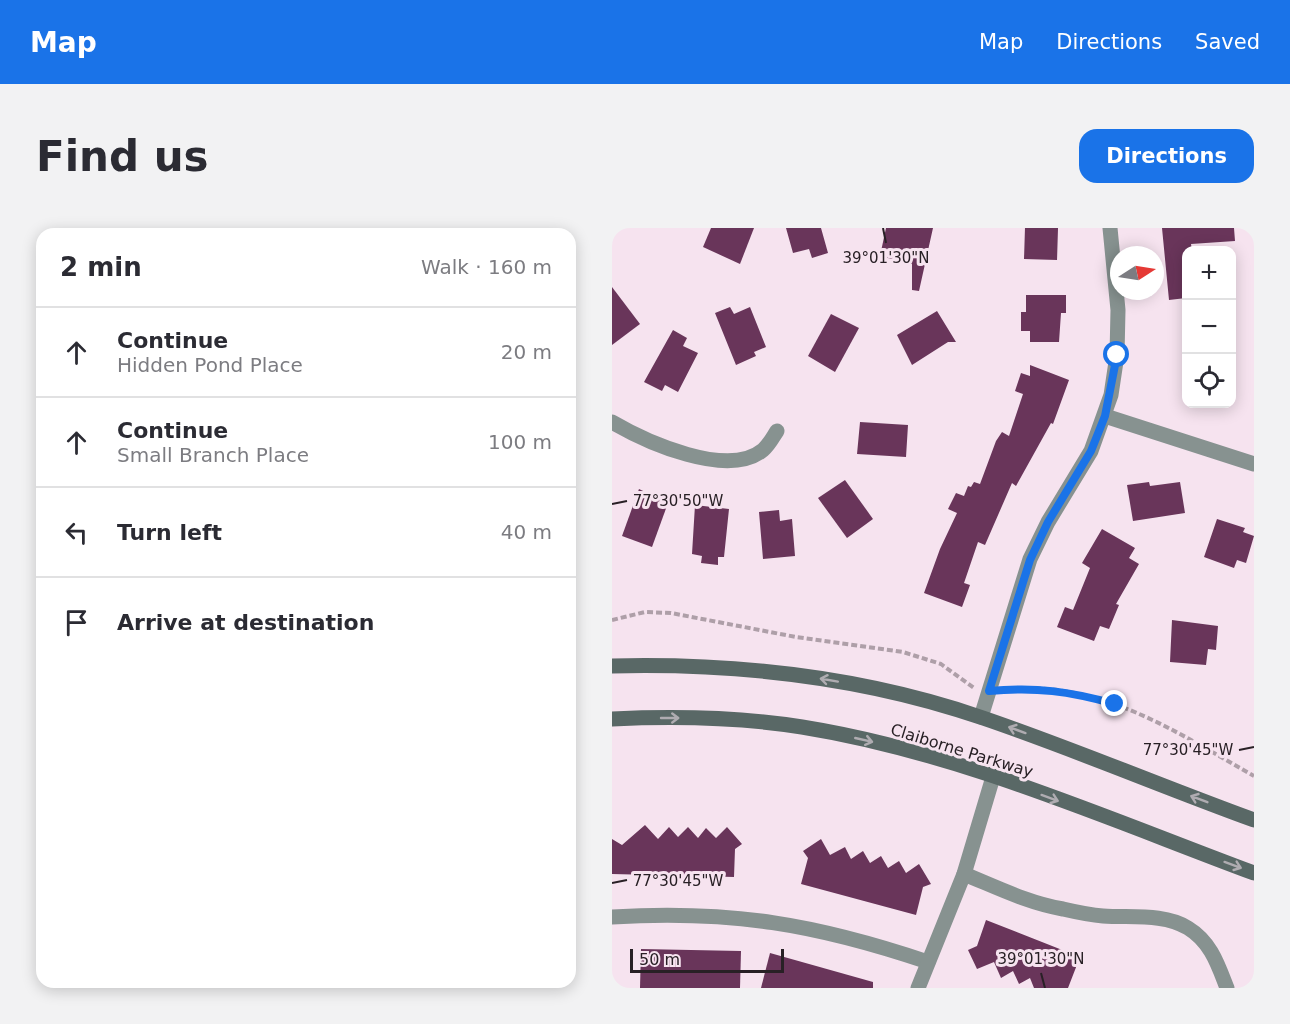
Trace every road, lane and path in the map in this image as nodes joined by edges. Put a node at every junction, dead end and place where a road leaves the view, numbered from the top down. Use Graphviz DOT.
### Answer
graph roads {
  1 [pos="1110,228"];
  2 [pos="1105,416"];
  3 [pos="612,422"];
  4 [pos="777,431"];
  5 [pos="1254,464"];
  6 [pos="612,620"];
  7 [pos="612,666"];
  8 [pos="989,691"];
  9 [pos="981,717"];
  10 [pos="612,719"];
  11 [pos="1254,776"];
  12 [pos="993,777"];
  13 [pos="1254,820"];
  14 [pos="1254,873"];
  15 [pos="964,874"];
  16 [pos="612,917"];
  17 [pos="928,962"];
  18 [pos="918,988"];
  19 [pos="1227,988"];
  1 -- 2 [label="street"];
  2 -- 5 [label="street"];
  2 -- 8 [label="street"];
  3 -- 4 [label="street"];
  6 -- 8 [label="path"];
  9 -- 7 [label="main road, Claiborne Parkway, one-way"];
  8 -- 9 [label="street"];
  8 -- 11 [label="path"];
  13 -- 9 [label="main road, Claiborne Parkway, one-way"];
  10 -- 12 [label="main road, Claiborne Parkway, one-way"];
  12 -- 14 [label="main road, Claiborne Parkway, one-way"];
  12 -- 15 [label="street"];
  15 -- 17 [label="street"];
  15 -- 19 [label="street"];
  16 -- 17 [label="street"];
  17 -- 18 [label="street"];
}
